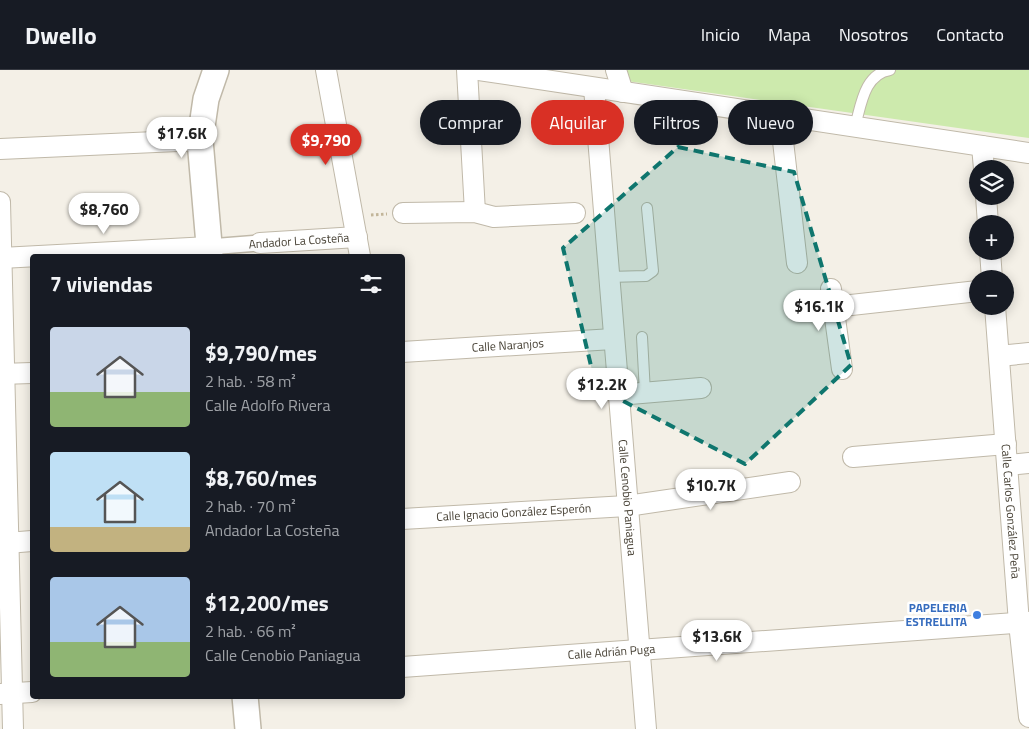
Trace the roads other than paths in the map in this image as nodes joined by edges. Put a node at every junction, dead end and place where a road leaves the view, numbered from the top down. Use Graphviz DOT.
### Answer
graph roads {
  1 [pos="216,70"];
  2 [pos="326,70"];
  3 [pos="467,70"];
  4 [pos="479,70"];
  5 [pos="616,70"];
  6 [pos="890,70"];
  7 [pos="594,88"];
  8 [pos="623,92"];
  9 [pos="728,107"];
  10 [pos="813,120"];
  11 [pos="855,126"];
  12 [pos="200,140"];
  13 [pos="783,145"];
  14 [pos="982,146"];
  15 [pos="0,148"];
  16 [pos="1029,153"];
  17 [pos="983,160"];
  18 [pos="0,202"];
  19 [pos="647,208"];
  20 [pos="403,212"];
  21 [pos="475,212"];
  22 [pos="575,213"];
  23 [pos="355,227"];
  24 [pos="260,243"];
  25 [pos="209,251"];
  26 [pos="120,254"];
  27 [pos="360,254"];
  28 [pos="30,257"];
  29 [pos="1,258"];
  30 [pos="797,263"];
  31 [pos="608,277"];
  32 [pos="969,290"];
  33 [pos="996,315"];
  34 [pos="642,337"];
  35 [pos="613,340"];
  36 [pos="405,352"];
  37 [pos="1029,353"];
  38 [pos="999,356"];
  39 [pos="842,369"];
  40 [pos="30,373"];
  41 [pos="2,374"];
  42 [pos="700,388"];
  43 [pos="645,393"];
  44 [pos="618,395"];
  45 [pos="1006,444"];
  46 [pos="853,457"];
  47 [pos="1029,463"];
  48 [pos="1008,465"];
  49 [pos="790,482"];
  50 [pos="627,506"];
  51 [pos="405,519"];
  52 [pos="30,541"];
  53 [pos="7,542"];
  54 [pos="1024,623"];
  55 [pos="639,650"];
  56 [pos="405,667"];
  57 [pos="30,692"];
  58 [pos="5,694"];
  59 [pos="245,699"];
  60 [pos="1029,717"];
  61 [pos="13,729"];
  62 [pos="248,729"];
  63 [pos="646,729"];
  1 -- 12 [label="street"];
  2 -- 23 [label="street"];
  3 -- 21 [label="street"];
  4 -- 7 [label="street"];
  5 -- 8 [label="street"];
  6 -- 11 [label="lane"];
  7 -- 8 [label="street"];
  7 -- 31 [label="street, Calle Cenobio Paniagua"];
  8 -- 9 [label="street"];
  10 -- 11 [label="street"];
  11 -- 14 [label="street"];
  12 -- 15 [label="street"];
  12 -- 25 [label="street"];
  13 -- 30 [label="street"];
  14 -- 16 [label="street"];
  14 -- 17 [label="street"];
  18 -- 29 [label="street"];
  19 -- 31 [label="lane"];
  20 -- 21 [label="street"];
  21 -- 22 [label="street"];
  23 -- 24 [label="street, Andador La Costeña"];
  23 -- 27 [label="street"];
  24 -- 25 [label="street, Andador La Costeña"];
  25 -- 26 [label="street, Andador La Costeña"];
  28 -- 29 [label="street, Andador La Costeña"];
  29 -- 41 [label="street"];
  31 -- 35 [label="street, Calle Cenobio Paniagua"];
  32 -- 39 [label="street"];
  33 -- 38 [label="street, Calle Carlos González Peña"];
  34 -- 43 [label="lane"];
  35 -- 36 [label="street, Calle Naranjos"];
  35 -- 44 [label="street, Calle Cenobio Paniagua"];
  37 -- 38 [label="street"];
  38 -- 45 [label="street, Calle Carlos González Peña"];
  40 -- 41 [label="street"];
  41 -- 53 [label="street"];
  42 -- 43 [label="street"];
  43 -- 44 [label="street"];
  44 -- 50 [label="street, Calle Cenobio Paniagua"];
  45 -- 46 [label="street"];
  45 -- 48 [label="street, Calle Carlos González Peña"];
  47 -- 48 [label="street"];
  48 -- 54 [label="street, Calle Carlos González Peña"];
  49 -- 50 [label="street, Calle Ignacio González Esperón"];
  50 -- 51 [label="street, Calle Ignacio González Esperón"];
  50 -- 55 [label="street, Calle Cenobio Paniagua"];
  52 -- 53 [label="street"];
  53 -- 58 [label="street"];
  54 -- 55 [label="street, Calle Adrián Puga"];
  54 -- 60 [label="street, Calle Carlos González Peña"];
  55 -- 56 [label="street, Calle Adrián Puga"];
  55 -- 63 [label="street, Calle Cenobio Paniagua"];
  57 -- 58 [label="street"];
  58 -- 61 [label="street"];
  59 -- 62 [label="street"];
}
